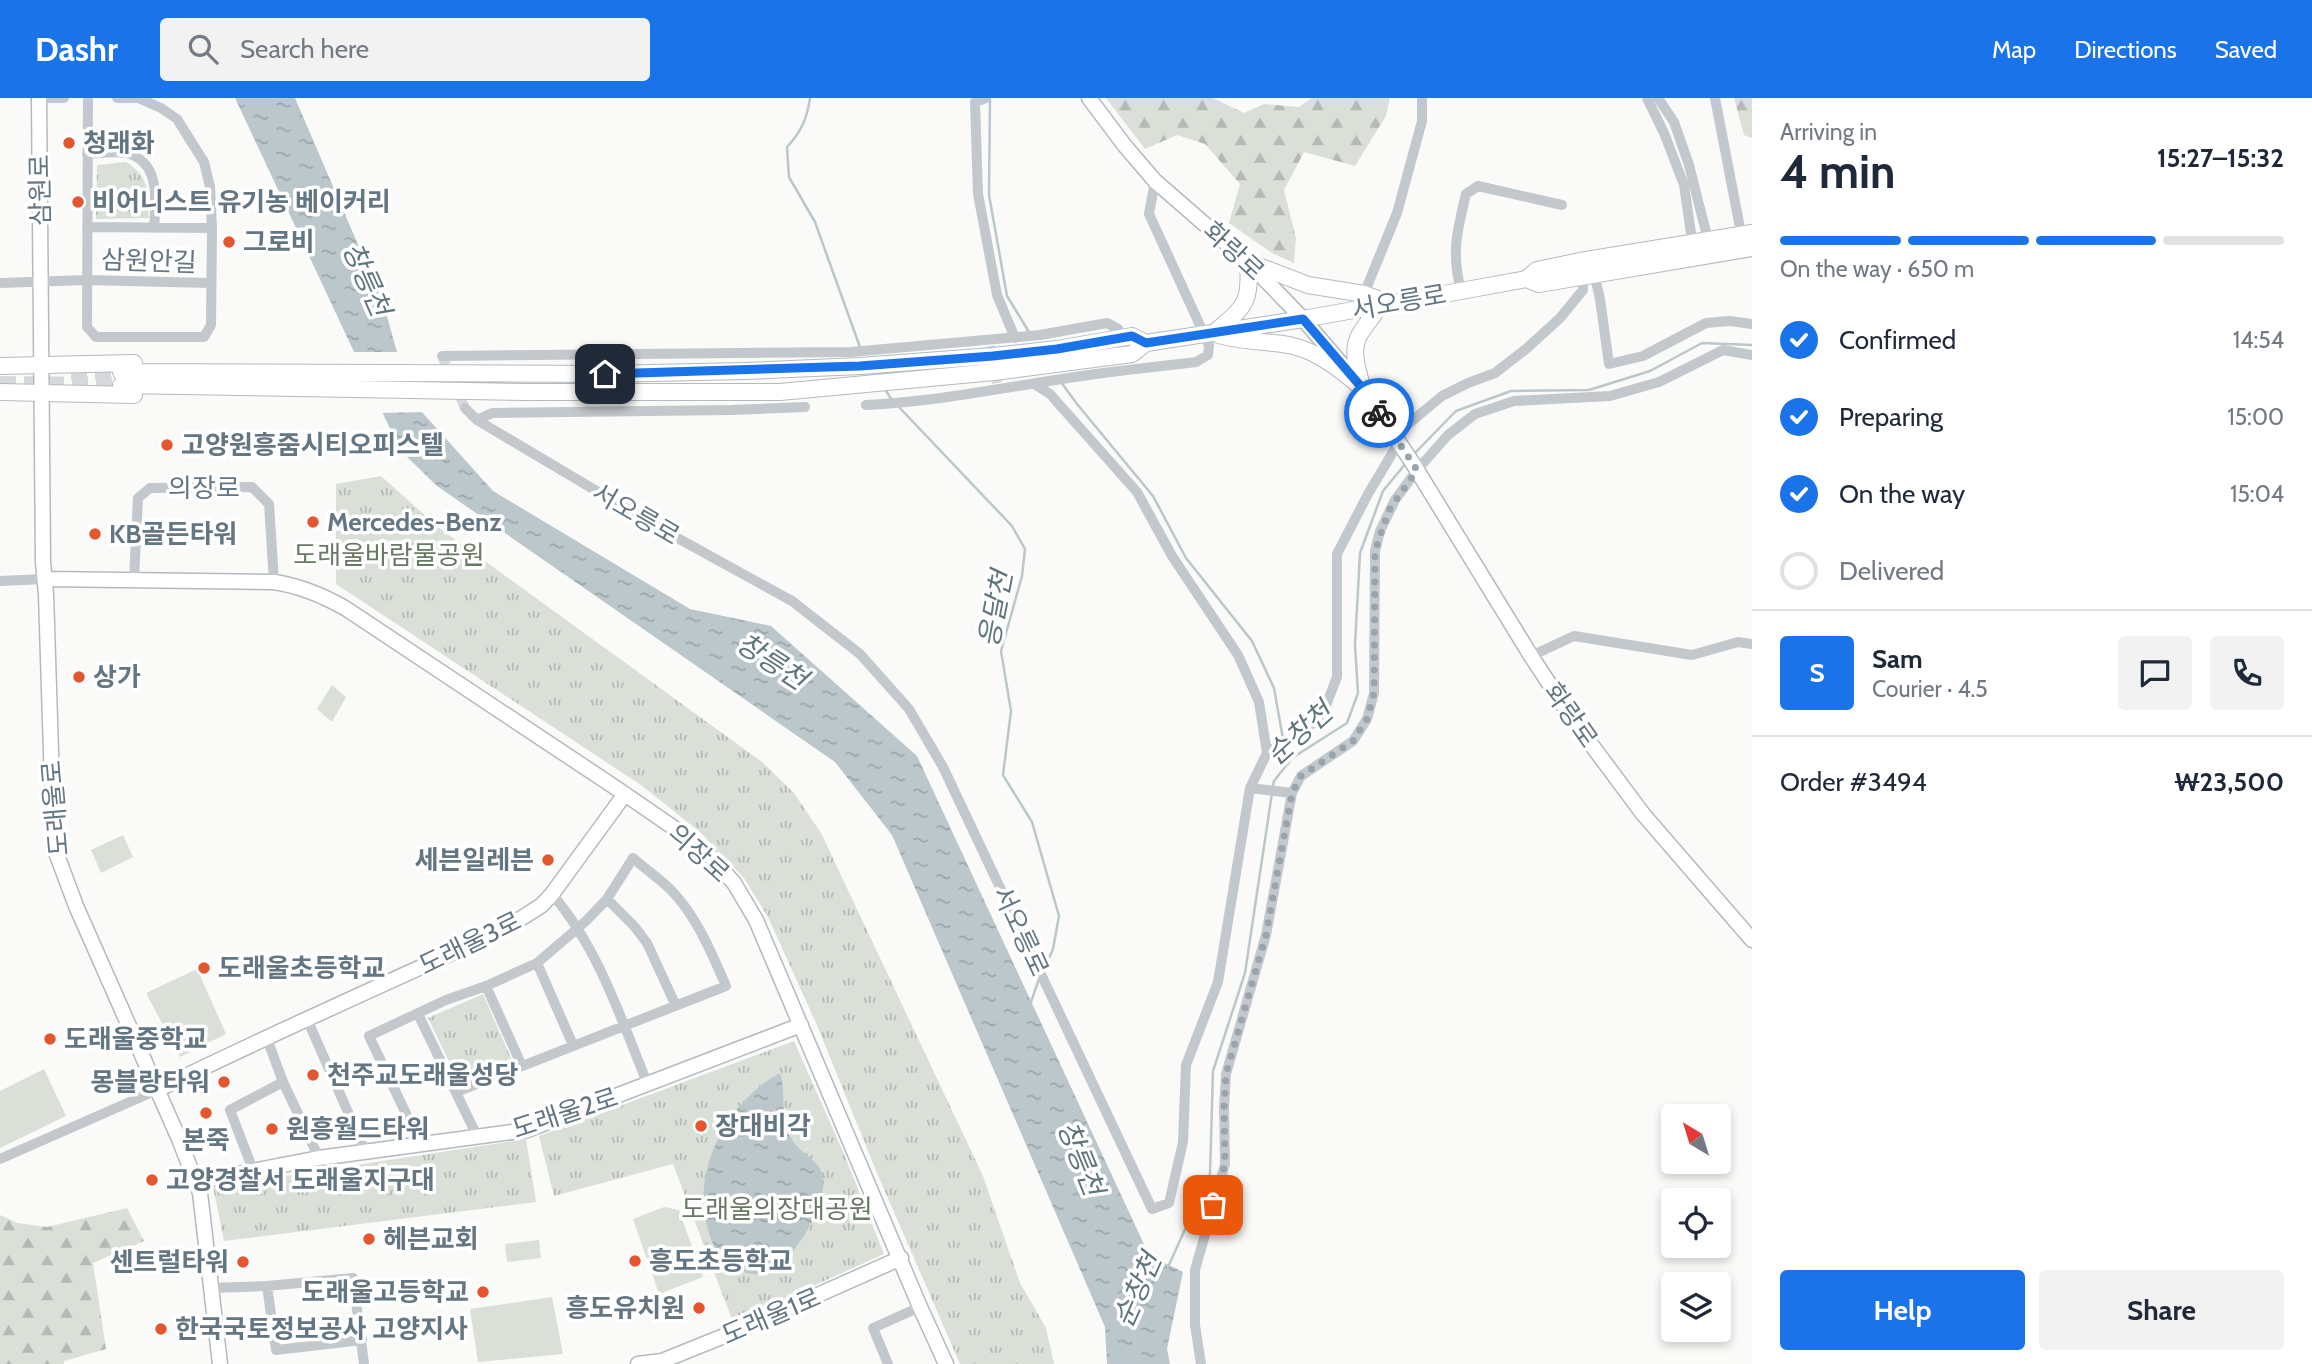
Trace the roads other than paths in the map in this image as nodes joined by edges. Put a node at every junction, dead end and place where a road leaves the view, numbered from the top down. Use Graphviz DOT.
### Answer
graph roads {
  1 [pos="39,98"];
  2 [pos="64,98"];
  3 [pos="88,98"];
  4 [pos="117,98"];
  5 [pos="986,98"];
  6 [pos="1089,98"];
  7 [pos="1422,98"];
  8 [pos="1647,98"];
  9 [pos="1658,98"];
  10 [pos="1715,98"];
  11 [pos="87,154"];
  12 [pos="1155,181"];
  13 [pos="1562,205"];
  14 [pos="87,227"];
  15 [pos="154,228"];
  16 [pos="212,228"];
  17 [pos="1748,241"];
  18 [pos="1701,249"];
  19 [pos="1248,262"];
  20 [pos="1588,274"];
  21 [pos="1527,279"];
  22 [pos="86,280"];
  23 [pos="0,283"];
  24 [pos="42,283"];
  25 [pos="209,283"];
  26 [pos="1461,292"];
  27 [pos="1364,294"];
  28 [pos="1385,304"];
  29 [pos="1303,319"];
  30 [pos="1752,324"];
  31 [pos="1209,334"];
  32 [pos="1018,338"];
  33 [pos="1123,338"];
  34 [pos="1146,343"];
  35 [pos="1752,355"];
  36 [pos="442,356"];
  37 [pos="1057,357"];
  38 [pos="858,359"];
  39 [pos="1035,359"];
  40 [pos="42,365"];
  41 [pos="0,366"];
  42 [pos="121,379"];
  43 [pos="327,381"];
  44 [pos="1037,385"];
  45 [pos="41,387"];
  46 [pos="1363,389"];
  47 [pos="0,392"];
  48 [pos="866,405"];
  49 [pos="805,407"];
  50 [pos="465,408"];
  51 [pos="477,420"];
  52 [pos="1405,452"];
  53 [pos="45,579"];
  54 [pos="134,579"];
  55 [pos="0,581"];
  56 [pos="274,582"];
  57 [pos="1752,644"];
  58 [pos="1531,656"];
  59 [pos="1269,751"];
  60 [pos="1254,788"];
  61 [pos="1288,793"];
  62 [pos="625,794"];
  63 [pos="552,894"];
  64 [pos="607,899"];
  65 [pos="578,929"];
  66 [pos="1750,934"];
  67 [pos="537,963"];
  68 [pos="486,986"];
  69 [pos="676,1006"];
  70 [pos="418,1014"];
  71 [pos="307,1019"];
  72 [pos="801,1025"];
  73 [pos="625,1027"];
  74 [pos="266,1036"];
  75 [pos="573,1045"];
  76 [pos="522,1066"];
  77 [pos="283,1082"];
  78 [pos="648,1085"];
  79 [pos="157,1090"];
  80 [pos="456,1092"];
  81 [pos="477,1136"];
  82 [pos="421,1145"];
  83 [pos="366,1153"];
  84 [pos="319,1158"];
  85 [pos="0,1159"];
  86 [pos="253,1170"];
  87 [pos="196,1182"];
  88 [pos="901,1258"];
  89 [pos="267,1286"];
  90 [pos="211,1289"];
  91 [pos="920,1307"];
  92 [pos="362,1340"];
  93 [pos="220,1364"];
  94 [pos="364,1364"];
  95 [pos="638,1364"];
  96 [pos="888,1364"];
  97 [pos="946,1364"];
  98 [pos="1201,1364"];
  1 -- 2 [label="street"];
  1 -- 24 [label="street, 삼원로"];
  3 -- 11 [label="street, 삼원안길"];
  4 -- 16 [label="street, 삼원안길"];
  5 -- 32 [label="street"];
  6 -- 12 [label="street, 화랑로"];
  7 -- 27 [label="street"];
  8 -- 18 [label="street"];
  9 -- 18 [label="street"];
  10 -- 17 [label="street"];
  11 -- 14 [label="street, 삼원안길"];
  11 -- 15 [label="street, 삼원안길"];
  12 -- 19 [label="street, 화랑로"];
  12 -- 31 [label="street"];
  13 -- 26 [label="street"];
  14 -- 15 [label="street, 삼원안길"];
  14 -- 22 [label="street, 삼원안길"];
  15 -- 16 [label="street, 삼원안길"];
  16 -- 25 [label="street, 삼원안길"];
  17 -- 18 [label="main road, 서오릉로"];
  18 -- 20 [label="main road, 서오릉로"];
  18 -- 21 [label="main road, 서오릉로"];
  19 -- 27 [label="main road"];
  19 -- 29 [label="street, 화랑로"];
  19 -- 31 [label="main road"];
  20 -- 21 [label="main road, 서오릉로"];
  20 -- 30 [label="street"];
  20 -- 52 [label="street"];
  21 -- 26 [label="main road, 서오릉로"];
  22 -- 24 [label="street, 삼원안길"];
  22 -- 25 [label="street, 삼원안길"];
  22 -- 25 [label="street, 삼원안길"];
  23 -- 24 [label="street"];
  24 -- 40 [label="street, 삼원로"];
  26 -- 28 [label="main road, 서오릉로"];
  27 -- 28 [label="main road"];
  28 -- 29 [label="main road, 서오릉로"];
  28 -- 46 [label="main road"];
  29 -- 31 [label="main road, 서오릉로"];
  29 -- 46 [label="street, 화랑로"];
  31 -- 34 [label="main road, 서오릉로"];
  31 -- 44 [label="street"];
  31 -- 46 [label="main road"];
  32 -- 33 [label="street"];
  32 -- 38 [label="street"];
  33 -- 34 [label="main road, 서오릉로"];
  33 -- 37 [label="main road, 서오릉로"];
  34 -- 37 [label="main road, 서오릉로"];
  35 -- 52 [label="street"];
  36 -- 38 [label="street"];
  37 -- 39 [label="main road"];
  38 -- 39 [label="main road"];
  38 -- 43 [label="main road"];
  39 -- 43 [label="main road"];
  40 -- 41 [label="main road"];
  40 -- 43 [label="main road"];
  40 -- 45 [label="street, 삼원로"];
  42 -- 43 [label="main road"];
  43 -- 45 [label="main road"];
  44 -- 48 [label="street"];
  44 -- 59 [label="street"];
  45 -- 47 [label="main road"];
  45 -- 53 [label="street, 도래울로"];
  46 -- 52 [label="street, 화랑로"];
  49 -- 51 [label="street"];
  50 -- 51 [label="street, 서오릉로"];
  51 -- 60 [label="street, 서오릉로"];
  52 -- 58 [label="street, 화랑로"];
  52 -- 59 [label="street"];
  52 -- 61 [label="street"];
  53 -- 54 [label="street, 의장로"];
  53 -- 55 [label="street, 의장로"];
  53 -- 79 [label="street, 도래울로"];
  54 -- 56 [label="street, 의장로"];
  54 -- 56 [label="street, 의장로"];
  56 -- 62 [label="street, 의장로"];
  57 -- 58 [label="street"];
  58 -- 66 [label="street, 화랑로"];
  59 -- 60 [label="street, 서오릉로"];
  60 -- 61 [label="street"];
  61 -- 98 [label="street"];
  62 -- 63 [label="street, 도래울3로"];
  62 -- 72 [label="street, 의장로"];
  63 -- 65 [label="street"];
  63 -- 71 [label="street, 도래울3로"];
  64 -- 65 [label="street"];
  64 -- 69 [label="street"];
  64 -- 69 [label="street"];
  65 -- 67 [label="street"];
  65 -- 73 [label="street"];
  67 -- 68 [label="street"];
  67 -- 75 [label="street"];
  68 -- 70 [label="street"];
  68 -- 76 [label="street"];
  69 -- 73 [label="street"];
  70 -- 80 [label="street"];
  70 -- 82 [label="street"];
  71 -- 74 [label="street, 도래울3로"];
  71 -- 83 [label="street"];
  72 -- 78 [label="street, 도래울2로"];
  72 -- 88 [label="street, 의장로"];
  73 -- 75 [label="street"];
  73 -- 78 [label="street"];
  74 -- 77 [label="street"];
  74 -- 79 [label="street, 도래울3로"];
  75 -- 76 [label="street"];
  76 -- 80 [label="street"];
  77 -- 84 [label="street"];
  77 -- 86 [label="street"];
  78 -- 81 [label="street, 도래울2로"];
  79 -- 85 [label="street"];
  79 -- 87 [label="street, 도래울로"];
  80 -- 81 [label="street"];
  81 -- 82 [label="street, 도래울2로"];
  82 -- 83 [label="street, 도래울2로"];
  83 -- 84 [label="street, 도래울2로"];
  84 -- 86 [label="street, 도래울2로"];
  86 -- 87 [label="street, 도래울2로"];
  87 -- 90 [label="street, 도래울로"];
  88 -- 91 [label="street, 의장로"];
  88 -- 95 [label="street, 도래울1로"];
  89 -- 90 [label="street"];
  89 -- 92 [label="street"];
  89 -- 92 [label="street"];
  90 -- 93 [label="street, 도래울로"];
  91 -- 96 [label="street"];
  91 -- 97 [label="street, 의장로"];
  92 -- 94 [label="street"];
}
